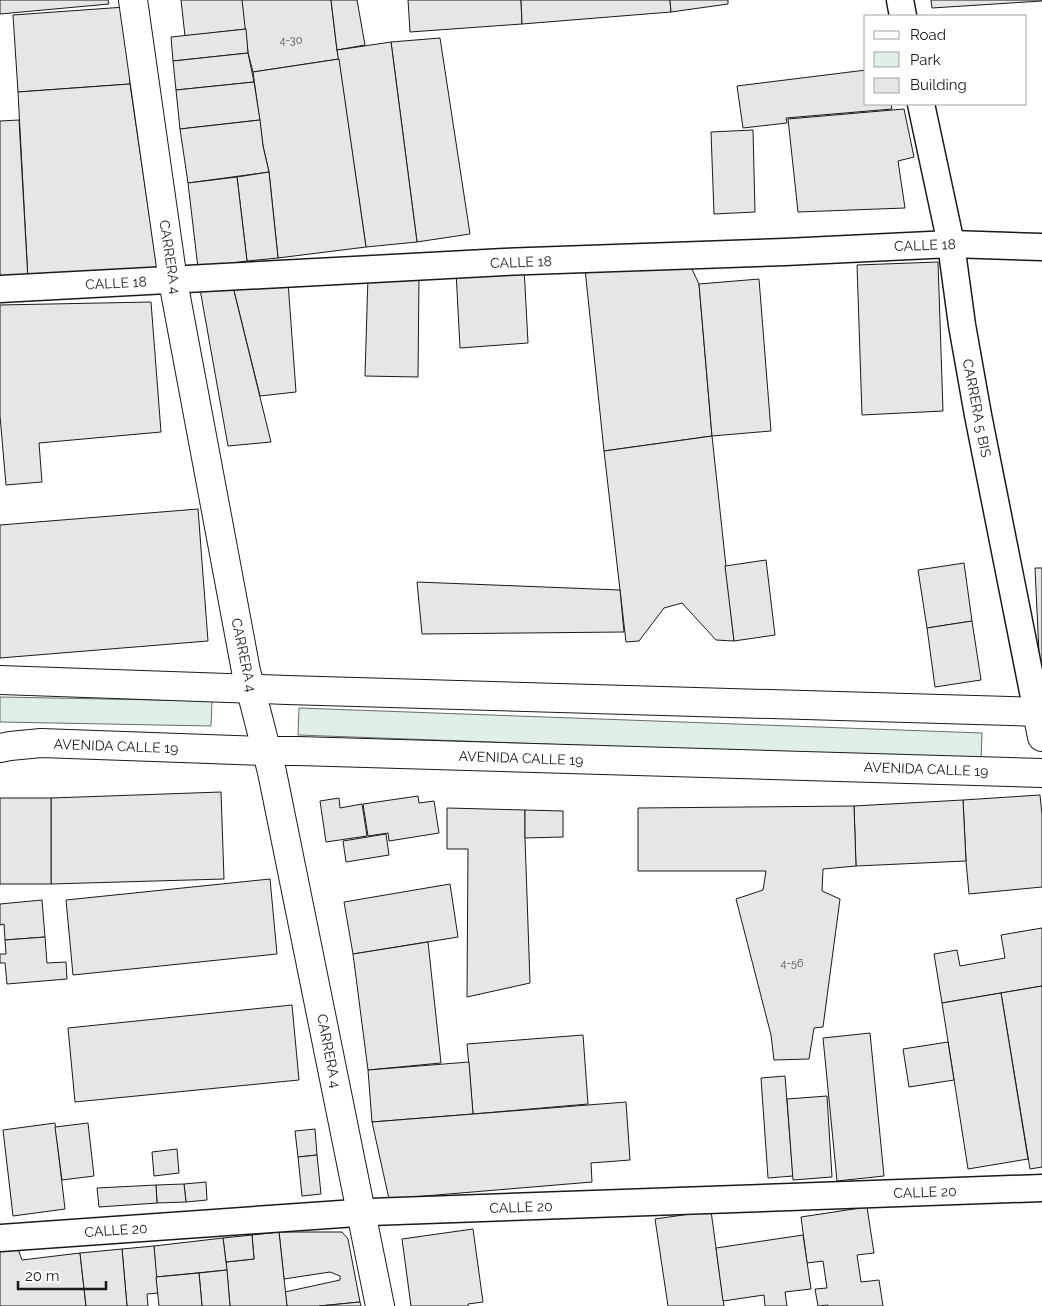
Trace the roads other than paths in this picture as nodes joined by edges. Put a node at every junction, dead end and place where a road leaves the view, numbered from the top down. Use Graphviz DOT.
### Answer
graph roads {
  1 [pos="133,0"];
  2 [pos="900,0"];
  3 [pos="903,15"];
  4 [pos="921,105"];
  5 [pos="951,244"];
  6 [pos="1042,247"];
  7 [pos="173,281"];
  8 [pos="0,289"];
  9 [pos="0,680"];
  10 [pos="251,689"];
  11 [pos="1040,720"];
  12 [pos="0,748"];
  13 [pos="266,751"];
  14 [pos="1042,772"];
  15 [pos="1042,1188"];
  16 [pos="361,1213"];
  17 [pos="0,1238"];
  18 [pos="380,1306"];
  1 -- 7 [label="main road, CARRERA 4"];
  2 -- 3 [label="street"];
  4 -- 5 [label="street, CARRERA 5 BIS"];
  5 -- 6 [label="street, CALLE 18"];
  5 -- 7 [label="street, CALLE 18"];
  5 -- 11 [label="street, CARRERA 5 BIS"];
  7 -- 8 [label="street, CALLE 18"];
  7 -- 10 [label="main road, CARRERA 4"];
  9 -- 10 [label="main road"];
  10 -- 11 [label="main road"];
  10 -- 13 [label="main road, CARRERA 4"];
  12 -- 13 [label="main road, AVENIDA CALLE 19"];
  13 -- 14 [label="main road, AVENIDA CALLE 19"];
  13 -- 16 [label="main road, CARRERA 4"];
  15 -- 16 [label="street, CALLE 20"];
  16 -- 17 [label="street, CALLE 20"];
  16 -- 18 [label="main road, CARRERA 4"];
}
